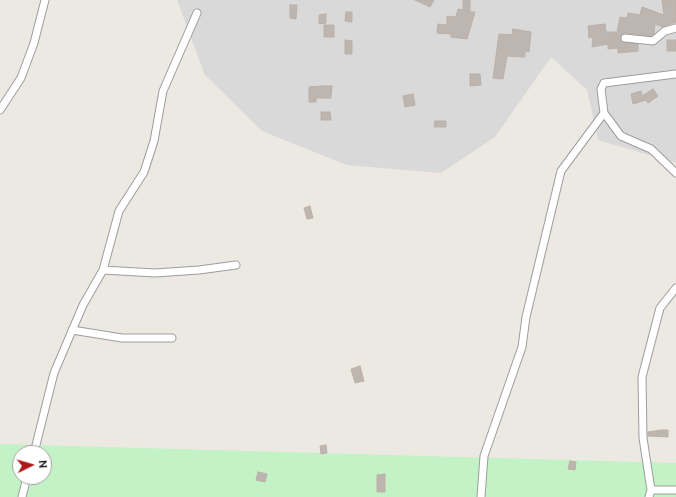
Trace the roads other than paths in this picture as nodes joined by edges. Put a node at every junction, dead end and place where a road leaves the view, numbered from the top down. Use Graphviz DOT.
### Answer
graph roads {
  1 [pos="45,0"];
  2 [pos="197,14"];
  3 [pos="676,28"];
  4 [pos="625,38"];
  5 [pos="676,74"];
  6 [pos="0,110"];
  7 [pos="604,113"];
  8 [pos="676,174"];
  9 [pos="236,265"];
  10 [pos="103,270"];
  11 [pos="676,288"];
  12 [pos="72,330"];
  13 [pos="172,338"];
  14 [pos="36,445"];
  15 [pos="25,485"];
  16 [pos="676,490"];
  17 [pos="650,493"];
  18 [pos="22,497"];
  19 [pos="481,497"];
  1 -- 6 [label="street"];
  2 -- 10 [label="street"];
  3 -- 4 [label="street"];
  5 -- 7 [label="street"];
  7 -- 8 [label="street"];
  7 -- 19 [label="street"];
  9 -- 10 [label="street"];
  10 -- 12 [label="street"];
  11 -- 17 [label="street"];
  12 -- 13 [label="street"];
  12 -- 14 [label="street"];
  15 -- 18 [label="street"];
  16 -- 17 [label="street"];
}
